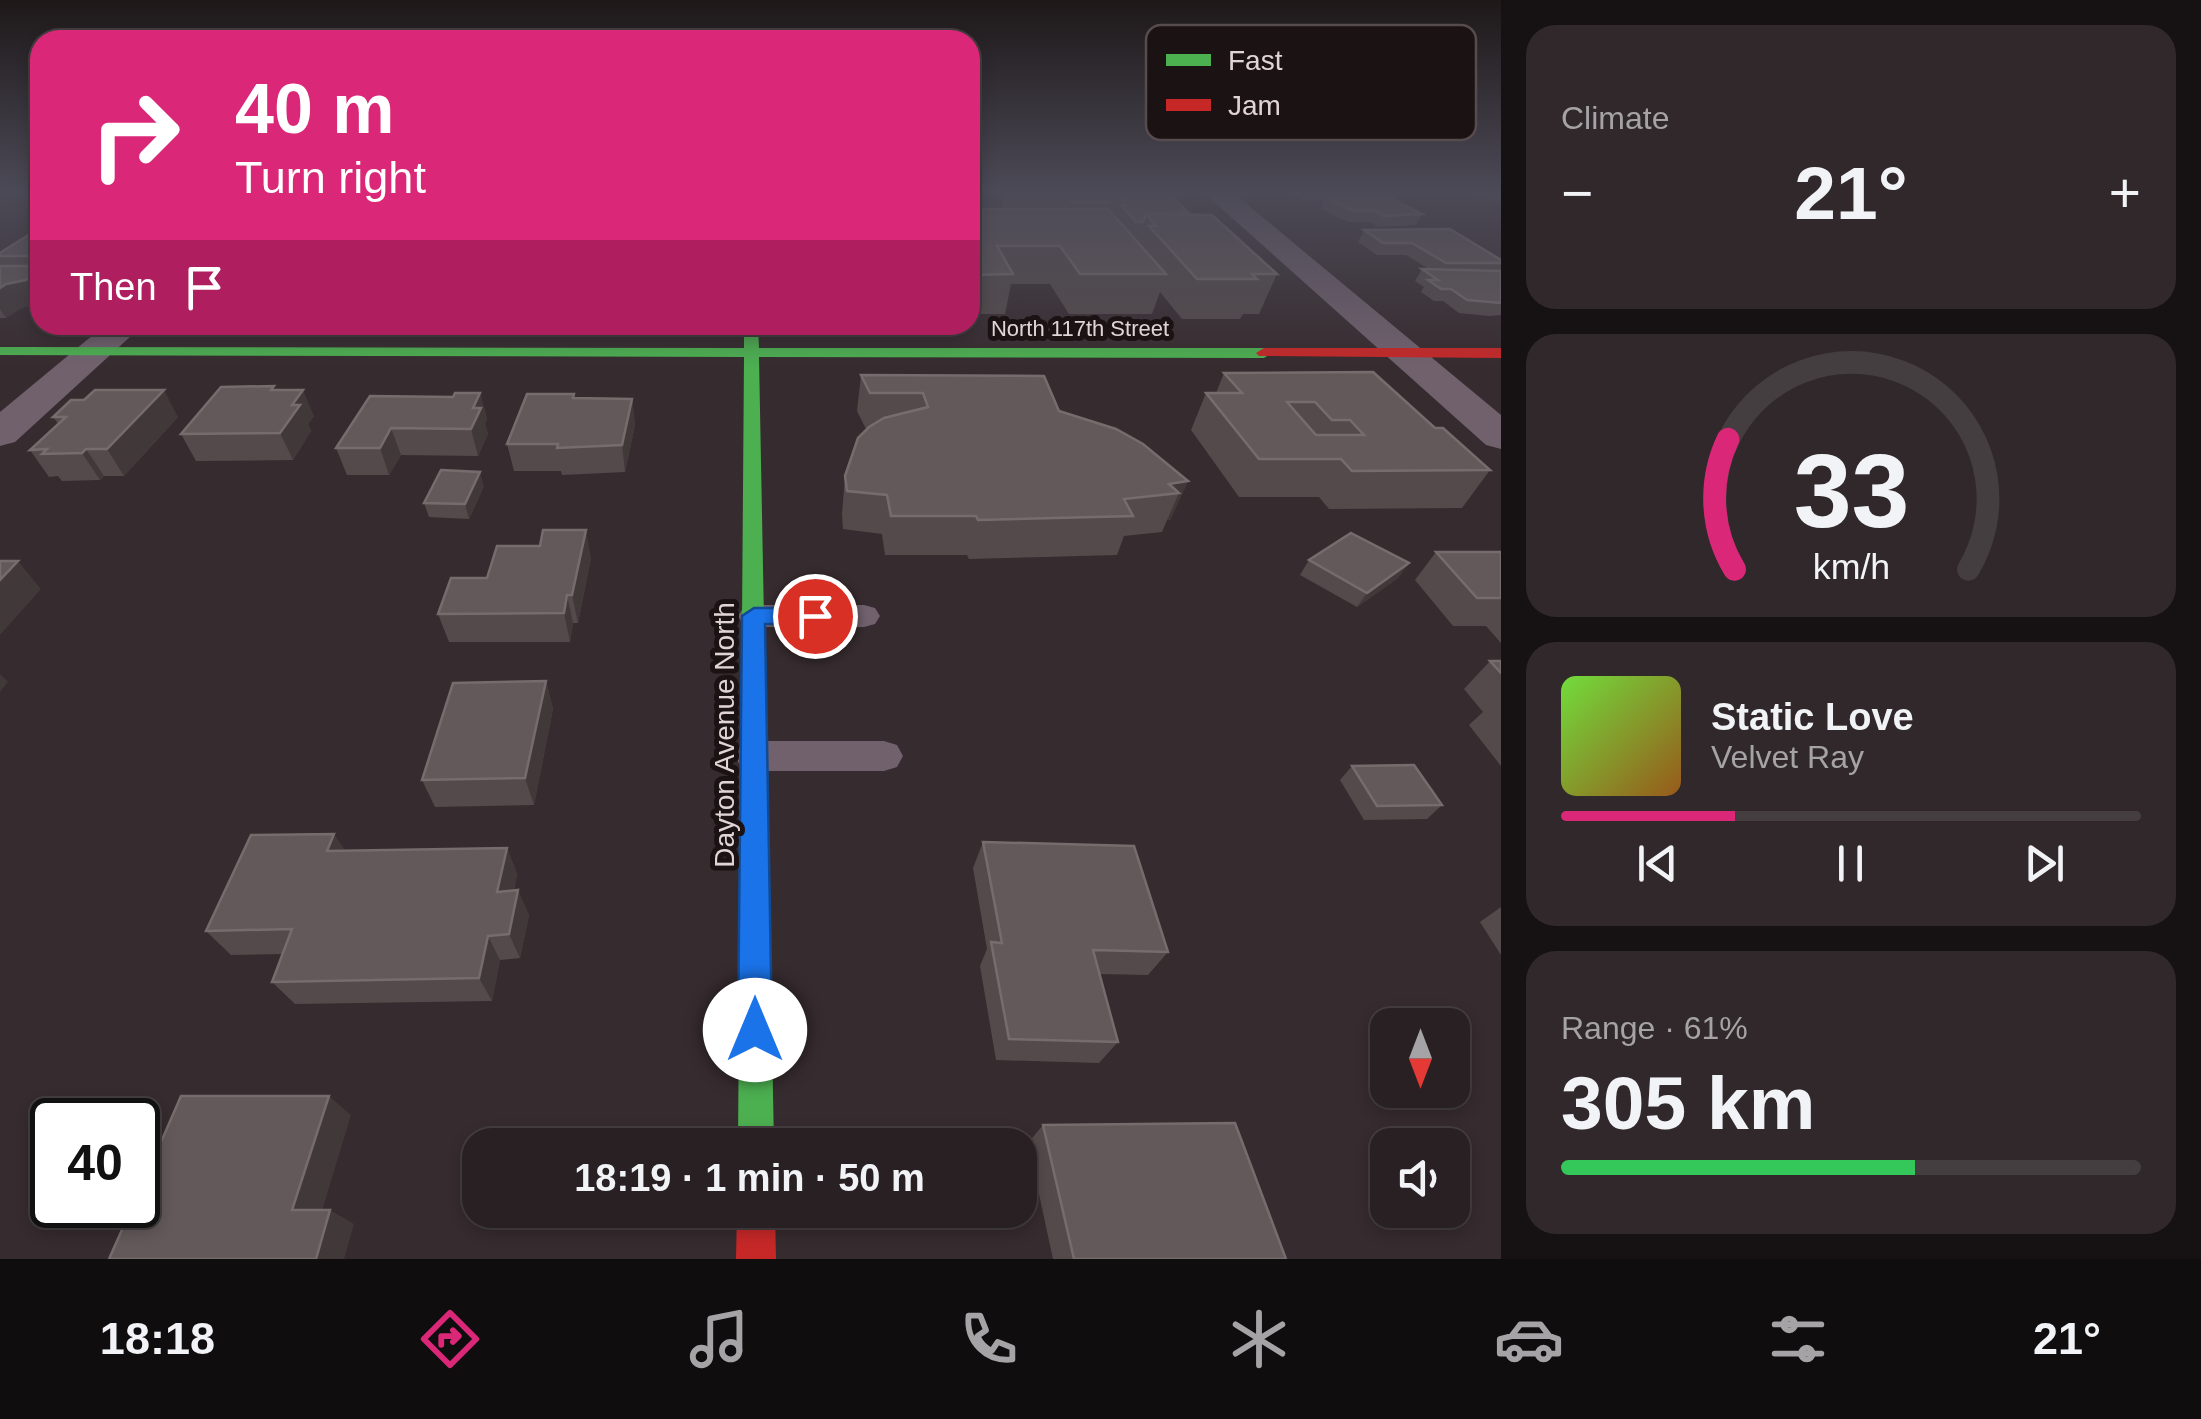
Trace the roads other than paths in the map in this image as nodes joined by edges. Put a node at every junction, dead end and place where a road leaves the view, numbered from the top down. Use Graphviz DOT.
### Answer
graph roads {
  1 [pos="1284,250"];
  2 [pos="114,335"];
  3 [pos="751,335"];
  4 [pos="96,351"];
  5 [pos="0,352"];
  6 [pos="752,353"];
  7 [pos="1404,353"];
  8 [pos="1501,353"];
  9 [pos="0,433"];
  10 [pos="1501,436"];
  11 [pos="754,616"];
  12 [pos="864,616"];
  13 [pos="754,756"];
  14 [pos="884,756"];
  15 [pos="756,1128"];
  16 [pos="756,1228"];
  17 [pos="756,1259"];
  1 -- 7 [label="street"];
  2 -- 4 [label="street"];
  3 -- 6 [label="street, Dayton Avenue North"];
  4 -- 5 [label="street, North 117th Street"];
  4 -- 6 [label="street, North 117th Street"];
  4 -- 9 [label="street"];
  6 -- 7 [label="street, North 117th Street"];
  6 -- 11 [label="street, Dayton Avenue North"];
  7 -- 8 [label="street, North 117th Street"];
  7 -- 10 [label="street"];
  11 -- 12 [label="lane"];
  11 -- 13 [label="street, Dayton Avenue North"];
  13 -- 14 [label="lane"];
  13 -- 15 [label="street, Dayton Avenue North"];
  16 -- 17 [label="street"];
}
